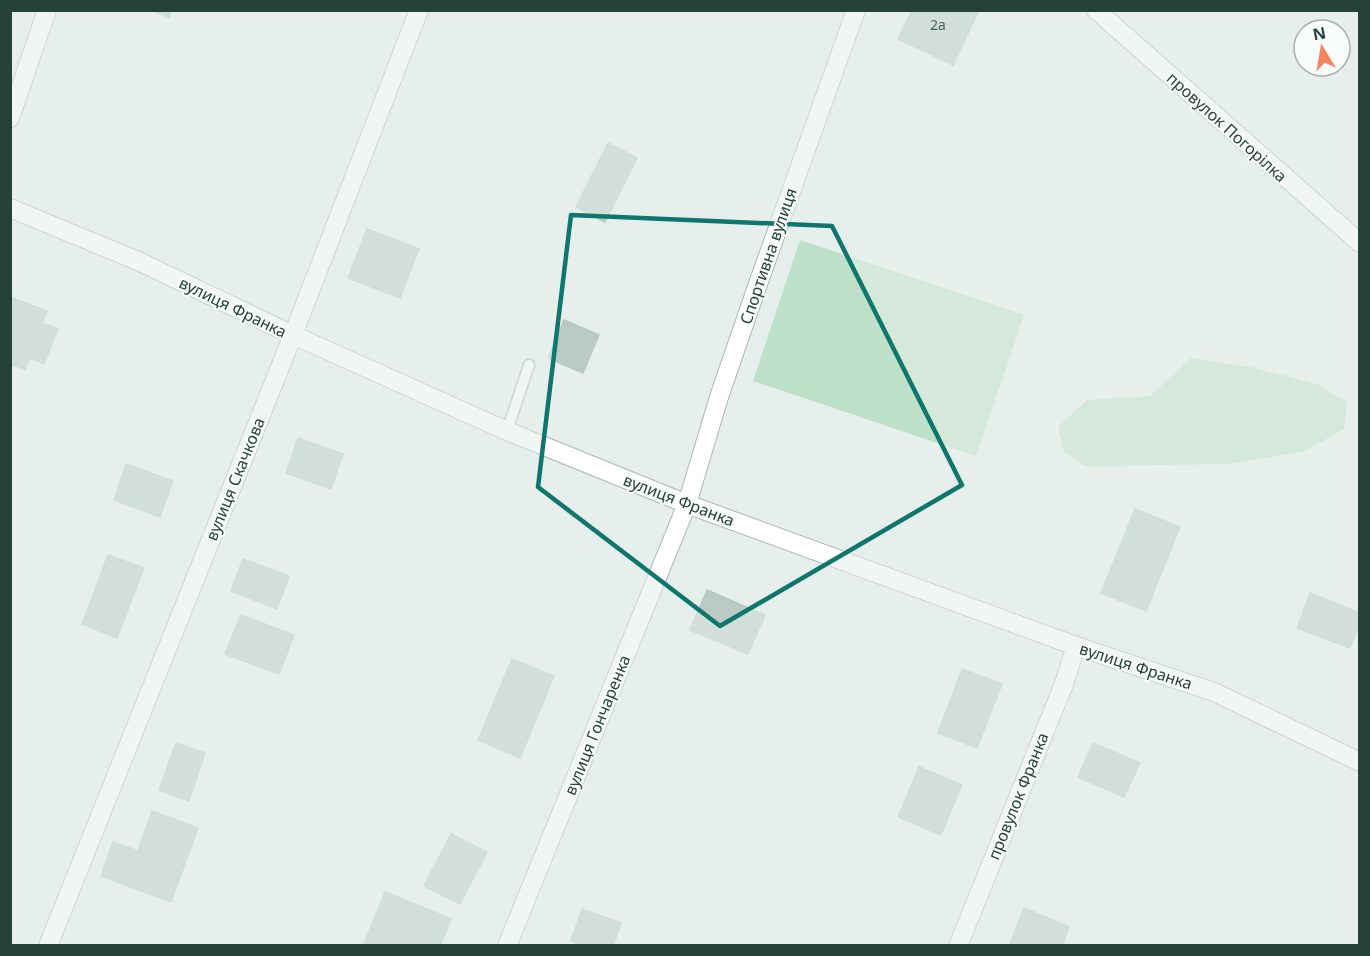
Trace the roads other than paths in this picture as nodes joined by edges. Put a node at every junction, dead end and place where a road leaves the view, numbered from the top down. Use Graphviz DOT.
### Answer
graph roads {
  1 [pos="47,10"];
  2 [pos="419,10"];
  3 [pos="856,10"];
  4 [pos="1096,10"];
  5 [pos="10,118"];
  6 [pos="10,208"];
  7 [pos="1359,243"];
  8 [pos="292,335"];
  9 [pos="529,365"];
  10 [pos="507,431"];
  11 [pos="687,504"];
  12 [pos="1076,646"];
  13 [pos="1359,762"];
  14 [pos="48,945"];
  15 [pos="507,945"];
  16 [pos="958,945"];
  1 -- 5 [label="street"];
  2 -- 8 [label="street, вулиця Скачкова"];
  3 -- 11 [label="street, Спортивна вулиця"];
  4 -- 7 [label="street, провулок Погорілка"];
  6 -- 8 [label="street, вулиця Франка"];
  8 -- 10 [label="street, вулиця Франка"];
  8 -- 14 [label="street, вулиця Скачкова"];
  9 -- 10 [label="lane"];
  10 -- 11 [label="street, вулиця Франка"];
  11 -- 12 [label="street, вулиця Франка"];
  11 -- 15 [label="street, вулиця Гончаренка"];
  12 -- 13 [label="street, вулиця Франка"];
  12 -- 16 [label="street, провулок Франка"];
}
